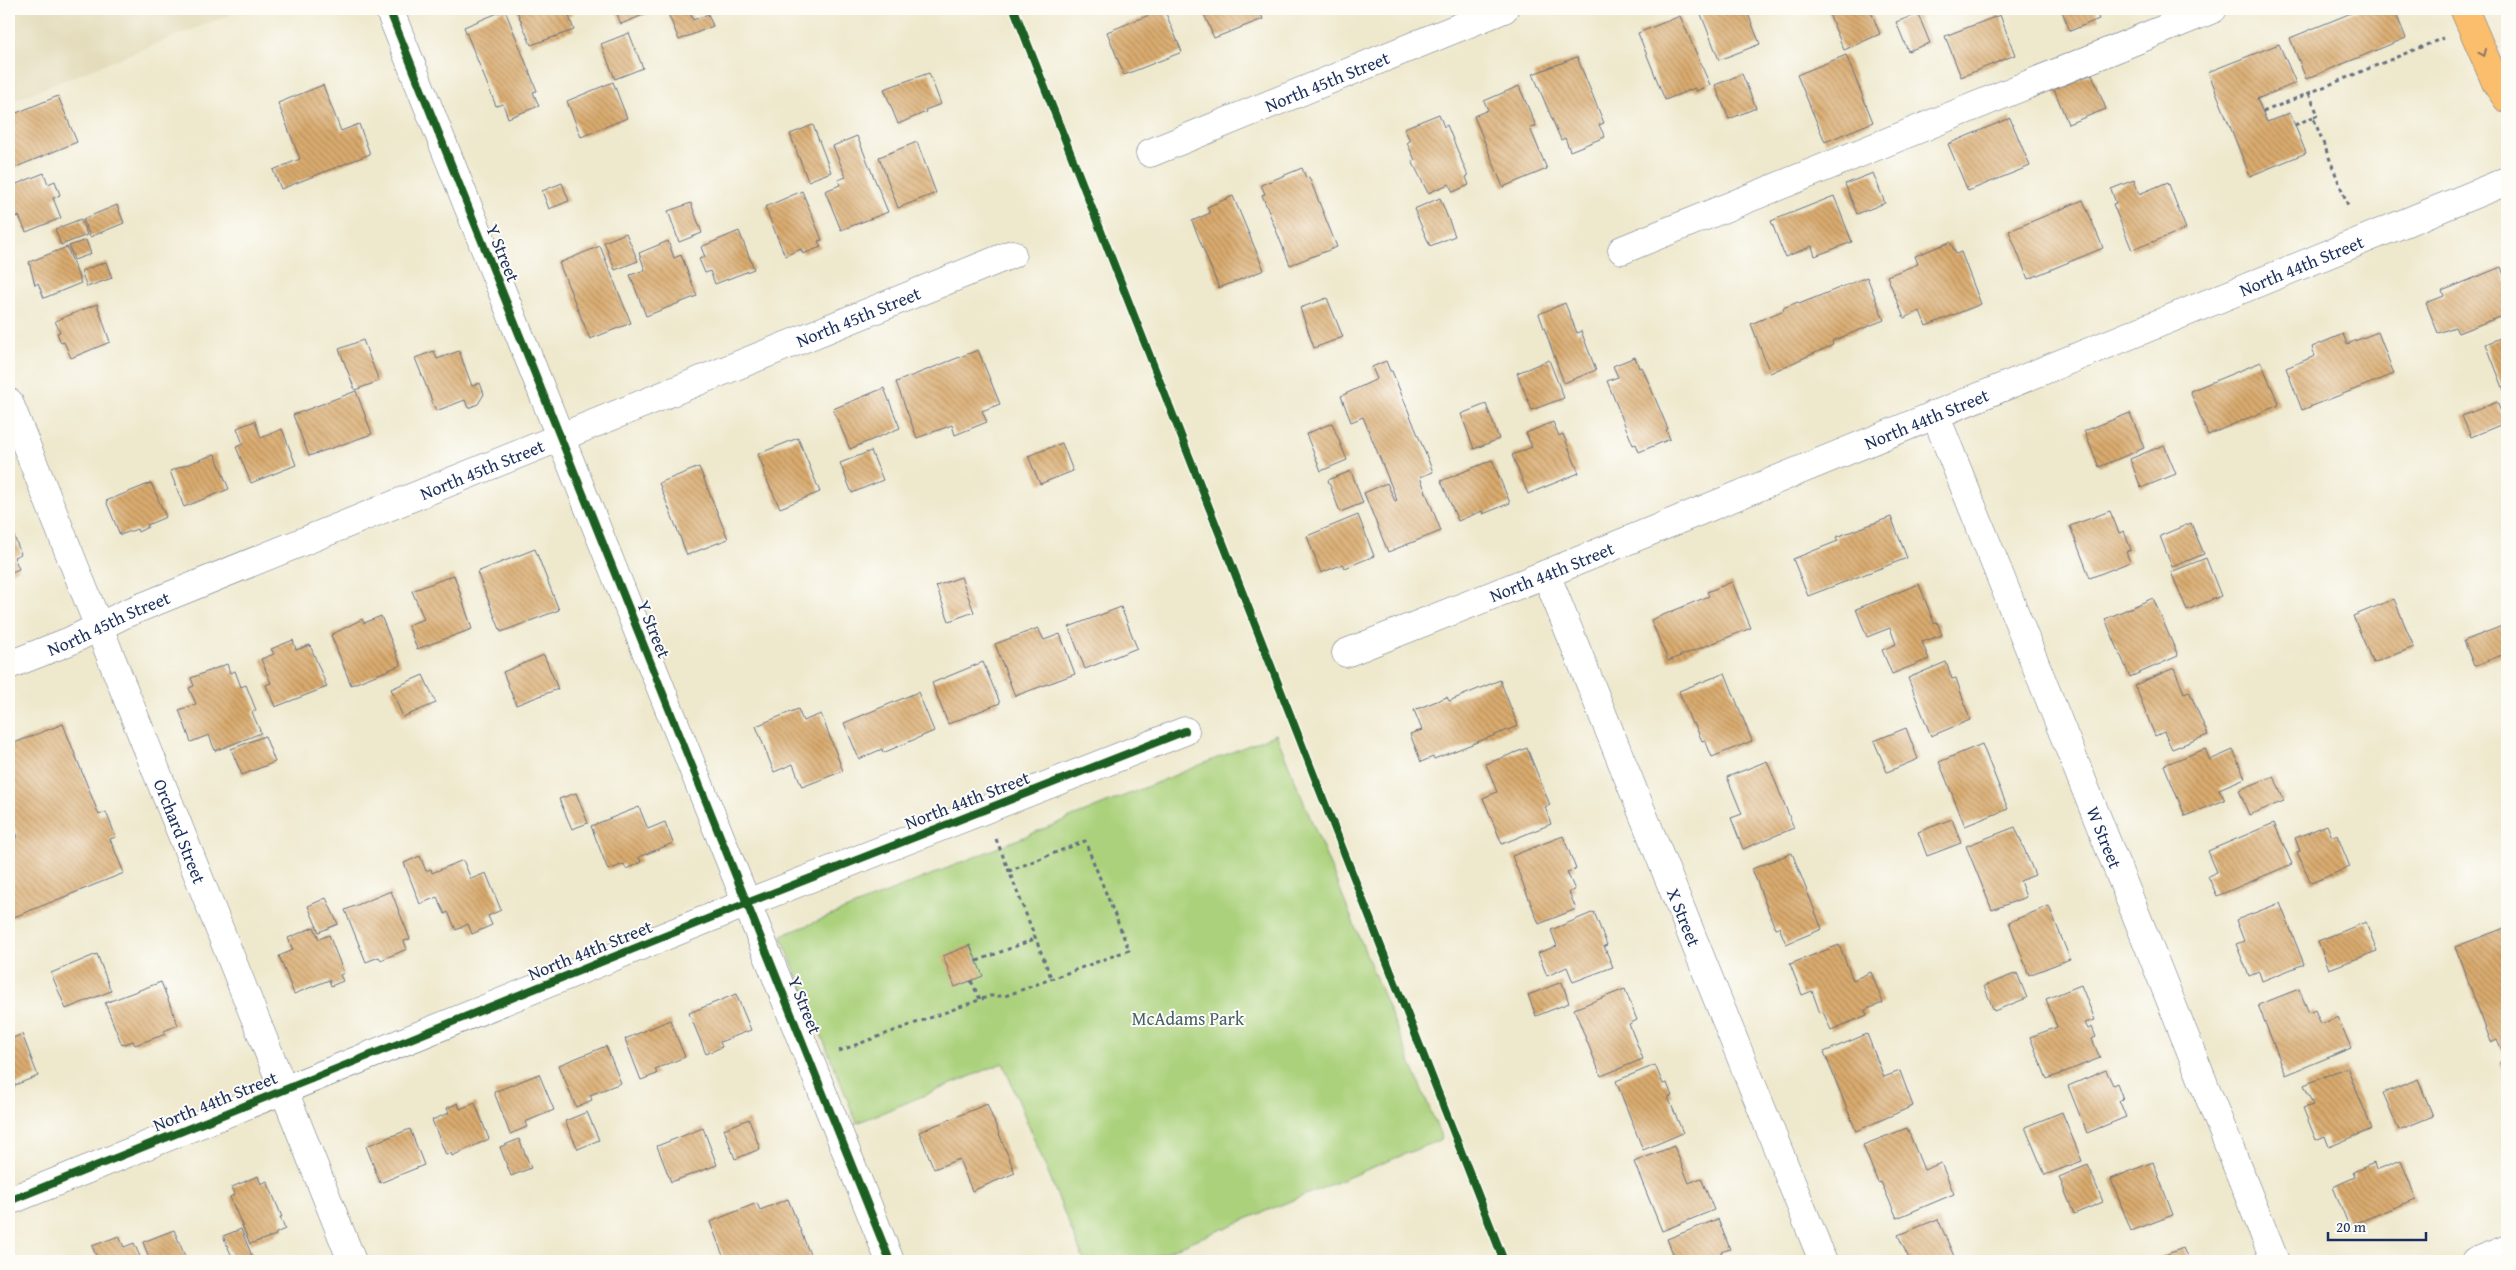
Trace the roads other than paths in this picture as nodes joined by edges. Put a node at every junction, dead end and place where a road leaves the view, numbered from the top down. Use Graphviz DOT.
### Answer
graph roads {
  1 [pos="389,9"];
  2 [pos="1504,9"];
  3 [pos="2213,9"];
  4 [pos="2464,9"];
  5 [pos="2507,99"];
  6 [pos="1150,153"];
  7 [pos="2507,181"];
  8 [pos="1622,250"];
  9 [pos="1012,254"];
  10 [pos="9,402"];
  11 [pos="1935,414"];
  12 [pos="560,436"];
  13 [pos="1546,574"];
  14 [pos="99,627"];
  15 [pos="1346,652"];
  16 [pos="9,665"];
  17 [pos="1185,731"];
  18 [pos="747,903"];
  19 [pos="284,1090"];
  20 [pos="9,1201"];
  21 [pos="2507,1249"];
  22 [pos="352,1261"];
  23 [pos="890,1261"];
  24 [pos="1823,1261"];
  25 [pos="2275,1261"];
  26 [pos="2476,1261"];
  1 -- 12 [label="street, Y Street"];
  2 -- 6 [label="street, North 45th Street"];
  3 -- 8 [label="street"];
  4 -- 5 [label="main road, one-way"];
  7 -- 11 [label="street, North 44th Street"];
  9 -- 12 [label="street, North 45th Street"];
  10 -- 14 [label="street, Orchard Street"];
  11 -- 13 [label="street, North 44th Street"];
  11 -- 25 [label="street, W Street"];
  12 -- 14 [label="street, North 45th Street"];
  12 -- 18 [label="street, Y Street"];
  13 -- 15 [label="street, North 44th Street"];
  13 -- 24 [label="street, X Street"];
  14 -- 16 [label="street, North 45th Street"];
  14 -- 19 [label="street, Orchard Street"];
  17 -- 18 [label="street, North 44th Street"];
  18 -- 19 [label="street, North 44th Street"];
  18 -- 23 [label="street, Y Street"];
  19 -- 20 [label="street, North 44th Street"];
  19 -- 22 [label="street, Orchard Street"];
  21 -- 26 [label="street"];
}
